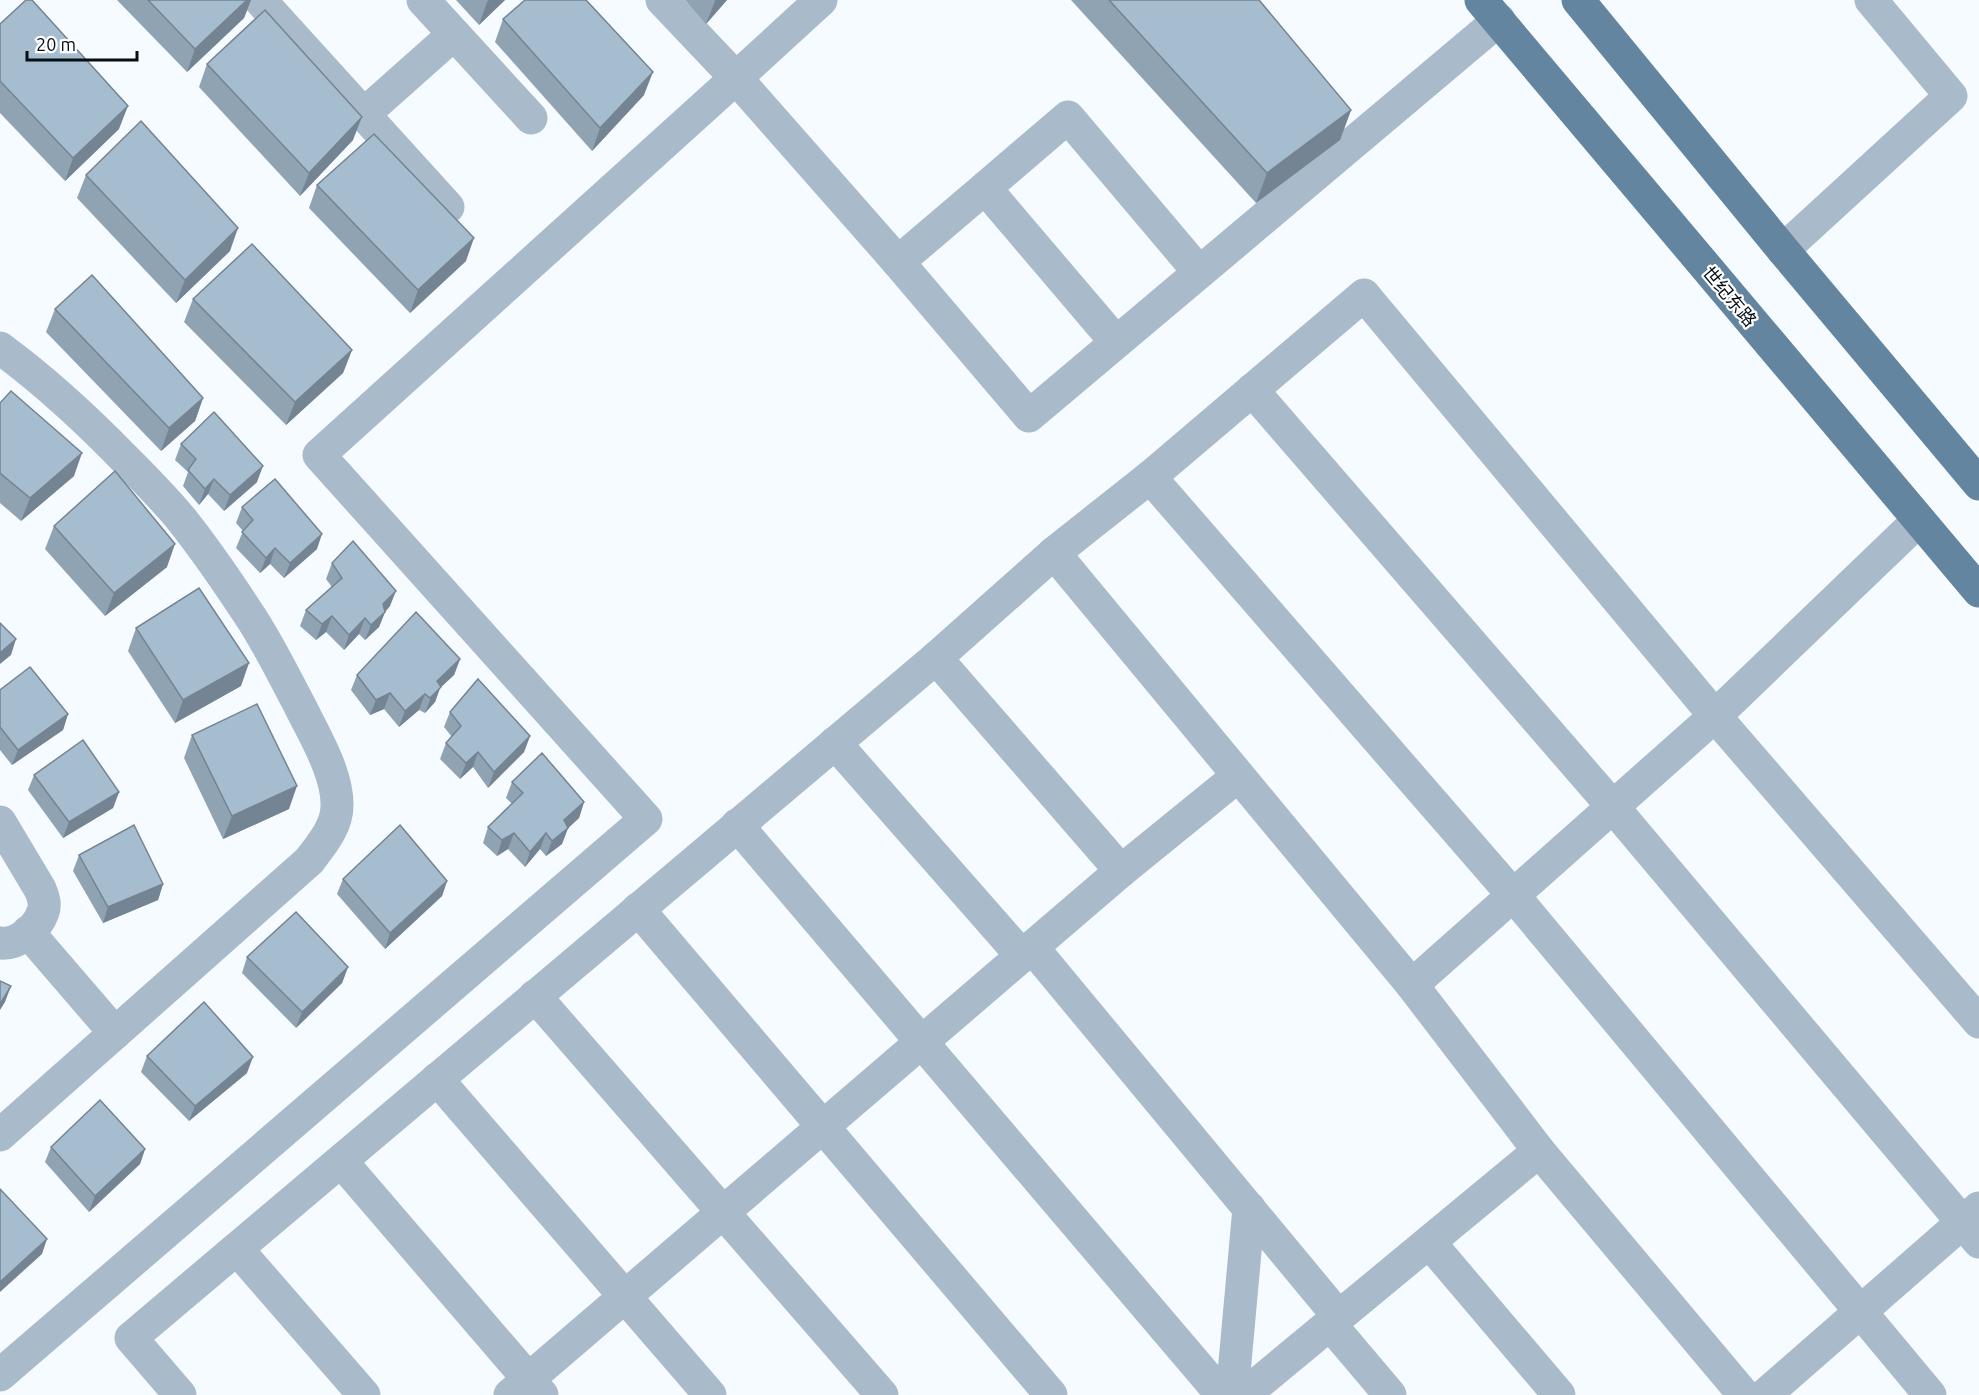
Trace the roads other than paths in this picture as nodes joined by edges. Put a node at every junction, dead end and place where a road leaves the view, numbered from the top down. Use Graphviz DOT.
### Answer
graph roads {
  1 [pos="260,0"];
  2 [pos="423,0"];
  3 [pos="662,0"];
  4 [pos="820,0"];
  5 [pos="1578,0"];
  6 [pos="1871,0"];
  7 [pos="1490,10"];
  8 [pos="454,34"];
  9 [pos="736,78"];
  10 [pos="363,115"];
  11 [pos="531,118"];
  12 [pos="985,188"];
  13 [pos="448,207"];
  14 [pos="1783,250"];
  15 [pos="898,262"];
  16 [pos="1199,272"];
  17 [pos="1116,342"];
  18 [pos="0,348"];
  19 [pos="1252,390"];
  20 [pos="1150,477"];
  21 [pos="1979,484"];
  22 [pos="1919,520"];
  23 [pos="1054,553"];
  24 [pos="1979,591"];
  25 [pos="936,658"];
  26 [pos="1715,716"];
  27 [pos="835,743"];
  28 [pos="1238,776"];
  29 [pos="1612,807"];
  30 [pos="0,822"];
  31 [pos="737,825"];
  32 [pos="1121,871"];
  33 [pos="1513,895"];
  34 [pos="638,909"];
  35 [pos="14,938"];
  36 [pos="1027,951"];
  37 [pos="1412,985"];
  38 [pos="535,996"];
  39 [pos="1979,1022"];
  40 [pos="115,1033"];
  41 [pos="921,1042"];
  42 [pos="437,1079"];
  43 [pos="823,1126"];
  44 [pos="0,1135"];
  45 [pos="1539,1151"];
  46 [pos="341,1161"];
  47 [pos="1249,1208"];
  48 [pos="723,1212"];
  49 [pos="1974,1224"];
  50 [pos="1430,1242"];
  51 [pos="237,1249"];
  52 [pos="625,1296"];
  53 [pos="1862,1311"];
  54 [pos="1334,1320"];
  55 [pos="0,1375"];
  56 [pos="527,1390"];
  57 [pos="180,1395"];
  58 [pos="364,1395"];
  59 [pos="710,1395"];
  60 [pos="882,1395"];
  61 [pos="1051,1395"];
  62 [pos="1222,1395"];
  63 [pos="1232,1395"];
  64 [pos="1244,1395"];
  65 [pos="1390,1395"];
  66 [pos="1559,1395"];
  67 [pos="1744,1395"];
  68 [pos="1765,1395"];
  69 [pos="1930,1395"];
  1 -- 10 [label="street"];
  2 -- 8 [label="street"];
  3 -- 9 [label="street"];
  4 -- 9 [label="street"];
  5 -- 14 [label="main road"];
  6 -- 14 [label="street"];
  7 -- 16 [label="street"];
  7 -- 22 [label="main road, 世纪东路"];
  8 -- 10 [label="street"];
  8 -- 11 [label="street"];
  9 -- 15 [label="street"];
  9 -- 55 [label="street"];
  10 -- 13 [label="street"];
  12 -- 15 [label="street"];
  12 -- 16 [label="street"];
  12 -- 17 [label="street"];
  14 -- 21 [label="main road"];
  15 -- 17 [label="street"];
  16 -- 17 [label="street"];
  18 -- 40 [label="street"];
  19 -- 20 [label="street"];
  19 -- 26 [label="street"];
  19 -- 29 [label="street"];
  20 -- 23 [label="street"];
  20 -- 33 [label="street"];
  22 -- 24 [label="main road, 世纪东路"];
  22 -- 26 [label="street"];
  23 -- 25 [label="street"];
  23 -- 28 [label="street"];
  25 -- 27 [label="street"];
  25 -- 32 [label="street"];
  26 -- 29 [label="street"];
  26 -- 39 [label="street"];
  27 -- 31 [label="street"];
  27 -- 36 [label="street"];
  28 -- 32 [label="street"];
  28 -- 37 [label="street"];
  29 -- 33 [label="street"];
  29 -- 49 [label="street"];
  30 -- 35 [label="street"];
  31 -- 34 [label="street"];
  31 -- 41 [label="street"];
  32 -- 36 [label="street"];
  33 -- 37 [label="street"];
  33 -- 53 [label="street"];
  34 -- 38 [label="street"];
  34 -- 43 [label="street"];
  35 -- 40 [label="street"];
  36 -- 41 [label="street"];
  36 -- 47 [label="street"];
  37 -- 45 [label="street"];
  38 -- 42 [label="street"];
  38 -- 48 [label="street"];
  40 -- 44 [label="street"];
  41 -- 43 [label="street"];
  41 -- 62 [label="street"];
  42 -- 46 [label="street"];
  42 -- 52 [label="street"];
  43 -- 48 [label="street"];
  43 -- 61 [label="street"];
  45 -- 50 [label="street"];
  45 -- 67 [label="street"];
  46 -- 51 [label="street"];
  46 -- 56 [label="street"];
  47 -- 54 [label="street"];
  47 -- 63 [label="street"];
  48 -- 52 [label="street"];
  48 -- 60 [label="street"];
  49 -- 53 [label="street"];
  50 -- 54 [label="street"];
  50 -- 66 [label="street"];
  51 -- 57 [label="street"];
  51 -- 58 [label="street"];
  52 -- 56 [label="street"];
  52 -- 59 [label="street"];
  53 -- 68 [label="street"];
  53 -- 69 [label="street"];
  54 -- 64 [label="street"];
  54 -- 65 [label="street"];
}
